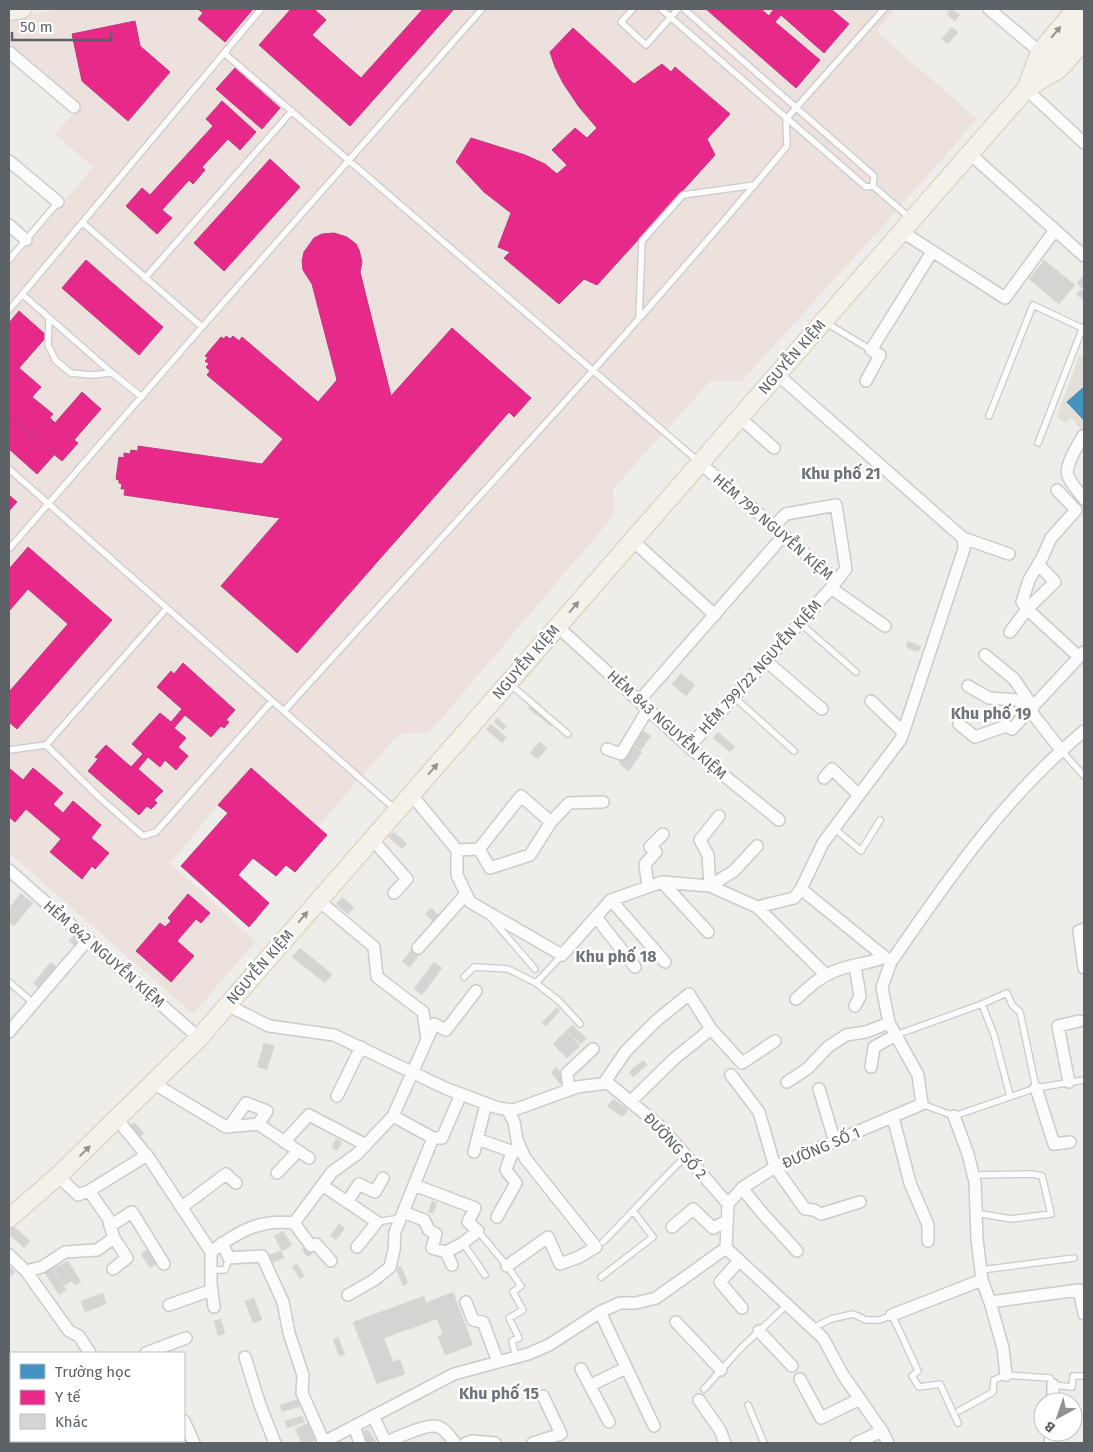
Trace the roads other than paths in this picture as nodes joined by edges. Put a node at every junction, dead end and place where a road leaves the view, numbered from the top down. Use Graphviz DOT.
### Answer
graph roads {
  1 [pos="22,9"];
  2 [pos="261,9"];
  3 [pos="482,9"];
  4 [pos="633,9"];
  5 [pos="661,9"];
  6 [pos="678,9"];
  7 [pos="684,9"];
  8 [pos="884,9"];
  9 [pos="989,9"];
  10 [pos="1076,9"];
  11 [pos="9,12"];
  12 [pos="670,17"];
  13 [pos="1084,21"];
  14 [pos="1084,41"];
  15 [pos="9,52"];
  16 [pos="224,53"];
  17 [pos="1045,56"];
  18 [pos="1026,89"];
  19 [pos="74,107"];
  20 [pos="797,108"];
  21 [pos="292,111"];
  22 [pos="786,119"];
  23 [pos="1084,142"];
  24 [pos="970,153"];
  25 [pos="348,160"];
  26 [pos="9,161"];
  27 [pos="755,185"];
  28 [pos="873,186"];
  29 [pos="58,202"];
  30 [pos="83,223"];
  31 [pos="9,225"];
  32 [pos="906,226"];
  33 [pos="1055,230"];
  34 [pos="26,240"];
  35 [pos="932,252"];
  36 [pos="1084,256"];
  37 [pos="9,260"];
  38 [pos="145,278"];
  39 [pos="22,294"];
  40 [pos="9,310"];
  41 [pos="49,318"];
  42 [pos="639,319"];
  43 [pos="823,321"];
  44 [pos="202,327"];
  45 [pos="1083,328"];
  46 [pos="871,350"];
  47 [pos="592,370"];
  48 [pos="112,373"];
  49 [pos="777,374"];
  50 [pos="866,382"];
  51 [pos="142,398"];
  52 [pos="989,416"];
  53 [pos="739,418"];
  54 [pos="1083,436"];
  55 [pos="1038,442"];
  56 [pos="774,448"];
  57 [pos="700,463"];
  58 [pos="9,469"];
  59 [pos="1057,490"];
  60 [pos="1084,499"];
  61 [pos="48,504"];
  62 [pos="774,526"];
  63 [pos="784,535"];
  64 [pos="963,538"];
  65 [pos="632,540"];
  66 [pos="9,549"];
  67 [pos="1009,554"];
  68 [pos="1038,564"];
  69 [pos="834,585"];
  70 [pos="167,608"];
  71 [pos="1027,609"];
  72 [pos="715,615"];
  73 [pos="800,623"];
  74 [pos="557,626"];
  75 [pos="886,626"];
  76 [pos="1010,632"];
  77 [pos="985,655"];
  78 [pos="1082,655"];
  79 [pos="766,661"];
  80 [pos="856,672"];
  81 [pos="508,682"];
  82 [pos="968,686"];
  83 [pos="734,697"];
  84 [pos="272,701"];
  85 [pos="640,701"];
  86 [pos="871,702"];
  87 [pos="1033,707"];
  88 [pos="648,709"];
  89 [pos="822,709"];
  90 [pos="284,711"];
  91 [pos="959,724"];
  92 [pos="1084,731"];
  93 [pos="903,732"];
  94 [pos="568,734"];
  95 [pos="46,745"];
  96 [pos="690,747"];
  97 [pos="607,749"];
  98 [pos="9,750"];
  99 [pos="1061,750"];
  100 [pos="794,751"];
  101 [pos="1084,776"];
  102 [pos="824,778"];
  103 [pos="411,794"];
  104 [pos="859,795"];
  105 [pos="603,802"];
  106 [pos="396,811"];
  107 [pos="719,816"];
  108 [pos="779,820"];
  109 [pos="880,820"];
  110 [pos="551,822"];
  111 [pos="834,828"];
  112 [pos="663,834"];
  113 [pos="372,838"];
  114 [pos="757,846"];
  115 [pos="478,849"];
  116 [pos="457,850"];
  117 [pos="9,870"];
  118 [pos="662,882"];
  119 [pos="710,886"];
  120 [pos="648,887"];
  121 [pos="801,889"];
  122 [pos="394,893"];
  123 [pos="466,894"];
  124 [pos="318,900"];
  125 [pos="611,900"];
  126 [pos="757,907"];
  127 [pos="484,911"];
  128 [pos="596,918"];
  129 [pos="1082,930"];
  130 [pos="708,932"];
  131 [pos="87,941"];
  132 [pos="418,948"];
  133 [pos="562,955"];
  134 [pos="888,959"];
  135 [pos="665,962"];
  136 [pos="855,966"];
  137 [pos="635,967"];
  138 [pos="1084,968"];
  139 [pos="535,969"];
  140 [pos="826,975"];
  141 [pos="464,977"];
  142 [pos="9,982"];
  143 [pos="536,983"];
  144 [pos="476,991"];
  145 [pos="796,999"];
  146 [pos="33,1003"];
  147 [pos="982,1004"];
  148 [pos="227,1005"];
  149 [pos="855,1006"];
  150 [pos="1079,1021"];
  151 [pos="580,1024"];
  152 [pos="889,1024"];
  153 [pos="712,1029"];
  154 [pos="9,1032"];
  155 [pos="896,1036"];
  156 [pos="199,1038"];
  157 [pos="427,1039"];
  158 [pos="775,1041"];
  159 [pos="361,1048"];
  160 [pos="593,1049"];
  161 [pos="871,1067"];
  162 [pos="414,1073"];
  163 [pos="731,1074"];
  164 [pos="1084,1080"];
  165 [pos="787,1082"];
  166 [pos="1069,1082"];
  167 [pos="154,1083"];
  168 [pos="604,1083"];
  169 [pos="1036,1088"];
  170 [pos="569,1089"];
  171 [pos="819,1089"];
  172 [pos="461,1094"];
  173 [pos="337,1096"];
  174 [pos="1010,1096"];
  175 [pos="630,1102"];
  176 [pos="486,1104"];
  177 [pos="922,1104"];
  178 [pos="507,1109"];
  179 [pos="393,1116"];
  180 [pos="954,1116"];
  181 [pos="893,1117"];
  182 [pos="117,1119"];
  183 [pos="258,1124"];
  184 [pos="229,1127"];
  185 [pos="433,1138"];
  186 [pos="477,1139"];
  187 [pos="284,1142"];
  188 [pos="835,1142"];
  189 [pos="1070,1142"];
  190 [pos="366,1145"];
  191 [pos="517,1148"];
  192 [pos="298,1150"];
  193 [pos="474,1152"];
  194 [pos="147,1156"];
  195 [pos="686,1156"];
  196 [pos="309,1158"];
  197 [pos="775,1167"];
  198 [pos="278,1173"];
  199 [pos="974,1175"];
  200 [pos="58,1176"];
  201 [pos="383,1178"];
  202 [pos="236,1182"];
  203 [pos="322,1185"];
  204 [pos="414,1185"];
  205 [pos="742,1188"];
  206 [pos="89,1190"];
  207 [pos="347,1202"];
  208 [pos="860,1202"];
  209 [pos="728,1204"];
  210 [pos="182,1207"];
  211 [pos="12,1210"];
  212 [pos="633,1212"];
  213 [pos="976,1213"];
  214 [pos="402,1215"];
  215 [pos="497,1217"];
  216 [pos="727,1221"];
  217 [pos="376,1222"];
  218 [pos="294,1223"];
  219 [pos="110,1226"];
  220 [pos="672,1227"];
  221 [pos="478,1231"];
  222 [pos="114,1238"];
  223 [pos="928,1241"];
  224 [pos="602,1242"];
  225 [pos="222,1243"];
  226 [pos="463,1243"];
  227 [pos="357,1247"];
  228 [pos="726,1248"];
  229 [pos="797,1251"];
  230 [pos="212,1252"];
  231 [pos="446,1252"];
  232 [pos="9,1254"];
  233 [pos="229,1258"];
  234 [pos="1074,1258"];
  235 [pos="332,1261"];
  236 [pos="739,1261"];
  237 [pos="164,1264"];
  238 [pos="452,1265"];
  239 [pos="507,1266"];
  240 [pos="113,1269"];
  241 [pos="211,1270"];
  242 [pos="26,1271"];
  243 [pos="486,1275"];
  244 [pos="981,1275"];
  245 [pos="601,1277"];
  246 [pos="212,1290"];
  247 [pos="348,1295"];
  248 [pos="466,1302"];
  249 [pos="990,1302"];
  250 [pos="169,1305"];
  251 [pos="788,1305"];
  252 [pos="214,1307"];
  253 [pos="742,1308"];
  254 [pos="600,1312"];
  255 [pos="1084,1314"];
  256 [pos="892,1315"];
  257 [pos="676,1322"];
  258 [pos="812,1328"];
  259 [pos="759,1331"];
  260 [pos="186,1338"];
  261 [pos="89,1352"];
  262 [pos="149,1352"];
  263 [pos="245,1357"];
  264 [pos="516,1357"];
  265 [pos="498,1362"];
  266 [pos="792,1366"];
  267 [pos="626,1368"];
  268 [pos="581,1369"];
  269 [pos="722,1370"];
  270 [pos="1006,1375"];
  271 [pos="1084,1376"];
  272 [pos="800,1379"];
  273 [pos="591,1385"];
  274 [pos="1053,1385"];
  275 [pos="1053,1392"];
  276 [pos="701,1395"];
  277 [pos="543,1396"];
  278 [pos="860,1399"];
  279 [pos="748,1405"];
  280 [pos="959,1412"];
  281 [pos="372,1416"];
  282 [pos="609,1422"];
  283 [pos="958,1422"];
  284 [pos="185,1424"];
  285 [pos="354,1426"];
  286 [pos="654,1426"];
  287 [pos="882,1432"];
  288 [pos="194,1443"];
  289 [pos="275,1443"];
  290 [pos="323,1443"];
  291 [pos="360,1443"];
  292 [pos="455,1443"];
  293 [pos="466,1443"];
  294 [pos="495,1443"];
  295 [pos="533,1443"];
  296 [pos="725,1443"];
  297 [pos="764,1443"];
  298 [pos="856,1443"];
  299 [pos="888,1443"];
  1 -- 11 [label="main road"];
  2 -- 16 [label="lane"];
  3 -- 25 [label="lane"];
  4 -- 12 [label="lane"];
  5 -- 12 [label="lane"];
  6 -- 12 [label="lane"];
  7 -- 20 [label="lane"];
  8 -- 20 [label="lane"];
  9 -- 17 [label="street"];
  17 -- 10 [label="main road, one-way"];
  12 -- 22 [label="lane"];
  13 -- 17 [label="main road"];
  14 -- 18 [label="main road, NGUYỄN KIỆM"];
  15 -- 19 [label="street"];
  16 -- 21 [label="lane"];
  16 -- 30 [label="lane"];
  17 -- 18 [label="main road"];
  18 -- 23 [label="street"];
  18 -- 24 [label="main road, NGUYỄN KIỆM"];
  20 -- 22 [label="lane"];
  20 -- 28 [label="lane"];
  21 -- 25 [label="lane"];
  21 -- 38 [label="lane"];
  22 -- 27 [label="lane"];
  22 -- 28 [label="lane"];
  24 -- 32 [label="main road, NGUYỄN KIỆM"];
  24 -- 33 [label="street"];
  25 -- 44 [label="lane"];
  25 -- 47 [label="lane"];
  26 -- 29 [label="street"];
  27 -- 42 [label="lane"];
  27 -- 42 [label="lane"];
  28 -- 32 [label="lane"];
  29 -- 34 [label="lane"];
  30 -- 38 [label="lane"];
  30 -- 39 [label="lane"];
  31 -- 34 [label="street"];
  32 -- 35 [label="street"];
  32 -- 43 [label="main road, NGUYỄN KIỆM"];
  33 -- 35 [label="street"];
  33 -- 36 [label="street"];
  34 -- 37 [label="lane"];
  35 -- 46 [label="street"];
  38 -- 44 [label="lane"];
  39 -- 40 [label="lane"];
  39 -- 41 [label="lane"];
  41 -- 48 [label="lane"];
  41 -- 48 [label="lane"];
  42 -- 47 [label="lane"];
  43 -- 46 [label="lane"];
  43 -- 49 [label="main road, NGUYỄN KIỆM"];
  44 -- 51 [label="lane"];
  45 -- 52 [label="lane"];
  45 -- 55 [label="lane"];
  46 -- 50 [label="street"];
  47 -- 57 [label="lane"];
  47 -- 90 [label="lane"];
  48 -- 51 [label="lane"];
  49 -- 53 [label="main road, NGUYỄN KIỆM"];
  49 -- 64 [label="street"];
  51 -- 61 [label="lane"];
  53 -- 56 [label="street"];
  53 -- 57 [label="main road, NGUYỄN KIỆM"];
  54 -- 60 [label="street"];
  57 -- 62 [label="street, HẺM 799 NGUYỄN KIỆM"];
  57 -- 65 [label="main road, NGUYỄN KIỆM"];
  58 -- 61 [label="lane"];
  59 -- 68 [label="street"];
  61 -- 66 [label="lane"];
  61 -- 70 [label="lane"];
  62 -- 63 [label="street, HẺM 799 NGUYỄN KIỆM"];
  62 -- 69 [label="street"];
  63 -- 69 [label="street, HẺM 799 NGUYỄN KIỆM"];
  63 -- 72 [label="street"];
  64 -- 67 [label="street"];
  64 -- 93 [label="street"];
  65 -- 72 [label="street"];
  74 -- 65 [label="main road, NGUYỄN KIỆM, one-way"];
  68 -- 71 [label="street"];
  68 -- 71 [label="street"];
  69 -- 73 [label="street, HẺM 799/22 NGUYỄN KIỆM"];
  69 -- 75 [label="street, HẺM 799 NGUYỄN KIỆM"];
  70 -- 84 [label="lane"];
  70 -- 95 [label="lane"];
  71 -- 76 [label="street"];
  71 -- 78 [label="street"];
  72 -- 85 [label="street"];
  73 -- 79 [label="street, HẺM 799/22 NGUYỄN KIỆM"];
  73 -- 80 [label="lane"];
  74 -- 81 [label="main road, NGUYỄN KIỆM"];
  74 -- 85 [label="street, HẺM 843 NGUYỄN KIỆM"];
  77 -- 87 [label="street"];
  78 -- 87 [label="street"];
  79 -- 83 [label="street, HẺM 799/22 NGUYỄN KIỆM"];
  79 -- 89 [label="street"];
  81 -- 94 [label="lane"];
  103 -- 81 [label="main road, NGUYỄN KIỆM, one-way"];
  82 -- 87 [label="street"];
  83 -- 96 [label="street, HẺM 799/22 NGUYỄN KIỆM"];
  83 -- 100 [label="lane"];
  84 -- 90 [label="lane"];
  84 -- 95 [label="lane"];
  85 -- 88 [label="street, HẺM 843 NGUYỄN KIỆM"];
  86 -- 93 [label="street"];
  87 -- 91 [label="street"];
  87 -- 99 [label="street"];
  88 -- 96 [label="street, HẺM 843 NGUYỄN KIỆM"];
  88 -- 97 [label="street"];
  90 -- 106 [label="lane"];
  92 -- 99 [label="street"];
  93 -- 104 [label="street"];
  95 -- 98 [label="lane"];
  96 -- 108 [label="street, HẺM 843 NGUYỄN KIỆM"];
  99 -- 101 [label="lane"];
  99 -- 134 [label="street"];
  102 -- 104 [label="street"];
  103 -- 106 [label="main road, NGUYỄN KIỆM"];
  103 -- 116 [label="street"];
  104 -- 111 [label="street"];
  105 -- 110 [label="street"];
  106 -- 113 [label="main road, NGUYỄN KIỆM"];
  107 -- 119 [label="street"];
  109 -- 111 [label="lane"];
  110 -- 115 [label="street"];
  110 -- 115 [label="street"];
  111 -- 121 [label="street"];
  112 -- 120 [label="street"];
  113 -- 122 [label="street"];
  113 -- 124 [label="main road, NGUYỄN KIỆM"];
  114 -- 119 [label="street"];
  115 -- 116 [label="street"];
  116 -- 123 [label="street"];
  117 -- 131 [label="street, HẺM 842 NGUYỄN KIỆM"];
  118 -- 119 [label="street"];
  118 -- 120 [label="street"];
  118 -- 130 [label="street"];
  119 -- 126 [label="street"];
  120 -- 125 [label="street"];
  121 -- 126 [label="street"];
  121 -- 134 [label="street"];
  123 -- 127 [label="street"];
  123 -- 132 [label="street"];
  148 -- 124 [label="main road, NGUYỄN KIỆM, one-way"];
  124 -- 157 [label="street"];
  125 -- 128 [label="street"];
  125 -- 135 [label="street"];
  126 -- 140 [label="street"];
  127 -- 133 [label="street"];
  127 -- 139 [label="lane"];
  128 -- 133 [label="street"];
  128 -- 137 [label="street"];
  129 -- 138 [label="street"];
  131 -- 146 [label="street"];
  131 -- 156 [label="street, HẺM 842 NGUYỄN KIỆM"];
  133 -- 143 [label="lane"];
  134 -- 136 [label="street"];
  134 -- 152 [label="street"];
  136 -- 140 [label="street"];
  136 -- 149 [label="street"];
  140 -- 145 [label="street"];
  141 -- 143 [label="lane"];
  142 -- 146 [label="lane"];
  143 -- 151 [label="lane"];
  144 -- 157 [label="street"];
  146 -- 154 [label="street"];
  147 -- 155 [label="lane"];
  147 -- 169 [label="lane"];
  147 -- 174 [label="lane"];
  148 -- 156 [label="main road, NGUYỄN KIỆM"];
  148 -- 159 [label="street"];
  150 -- 166 [label="street"];
  152 -- 155 [label="street"];
  152 -- 165 [label="street"];
  153 -- 158 [label="street"];
  153 -- 168 [label="street"];
  153 -- 175 [label="street"];
  155 -- 161 [label="street"];
  155 -- 177 [label="street"];
  156 -- 167 [label="main road, NGUYỄN KIỆM"];
  157 -- 162 [label="street"];
  159 -- 162 [label="street"];
  159 -- 173 [label="street"];
  160 -- 170 [label="street"];
  162 -- 172 [label="street"];
  162 -- 179 [label="street"];
  163 -- 197 [label="street"];
  164 -- 166 [label="lane"];
  166 -- 169 [label="lane"];
  167 -- 182 [label="main road, NGUYỄN KIỆM"];
  167 -- 184 [label="street"];
  168 -- 170 [label="street"];
  168 -- 175 [label="street, ĐƯỜNG SỐ 2"];
  169 -- 174 [label="lane"];
  169 -- 189 [label="street"];
  170 -- 178 [label="street"];
  171 -- 188 [label="street"];
  172 -- 176 [label="street"];
  172 -- 185 [label="street"];
  174 -- 180 [label="lane"];
  175 -- 195 [label="street, ĐƯỜNG SỐ 2"];
  176 -- 178 [label="street"];
  176 -- 186 [label="street"];
  177 -- 180 [label="lane"];
  177 -- 181 [label="street, ĐƯỜNG SỐ 1"];
  178 -- 191 [label="street"];
  179 -- 185 [label="street"];
  179 -- 190 [label="street"];
  180 -- 199 [label="street"];
  181 -- 188 [label="street, ĐƯỜNG SỐ 1"];
  181 -- 223 [label="street"];
  182 -- 194 [label="street"];
  200 -- 182 [label="main road, NGUYỄN KIỆM, one-way"];
  183 -- 184 [label="street"];
  183 -- 184 [label="street"];
  183 -- 187 [label="street"];
  185 -- 204 [label="street"];
  186 -- 191 [label="street"];
  186 -- 193 [label="street"];
  187 -- 190 [label="street"];
  187 -- 192 [label="street"];
  188 -- 197 [label="street, ĐƯỜNG SỐ 1"];
  190 -- 203 [label="street"];
  191 -- 215 [label="street"];
  191 -- 239 [label="street"];
  192 -- 196 [label="street"];
  192 -- 198 [label="street"];
  194 -- 206 [label="street"];
  194 -- 210 [label="street"];
  195 -- 209 [label="street, ĐƯỜNG SỐ 2"];
  195 -- 212 [label="lane"];
  197 -- 205 [label="street, ĐƯỜNG SỐ 1"];
  197 -- 208 [label="street"];
  199 -- 213 [label="street"];
  199 -- 213 [label="lane"];
  200 -- 206 [label="street"];
  200 -- 211 [label="main road, NGUYỄN KIỆM"];
  201 -- 207 [label="street"];
  202 -- 210 [label="street"];
  203 -- 207 [label="street"];
  203 -- 218 [label="street"];
  204 -- 214 [label="street"];
  204 -- 221 [label="street"];
  205 -- 209 [label="street, ĐƯỜNG SỐ 1"];
  205 -- 229 [label="street"];
  206 -- 219 [label="street"];
  207 -- 217 [label="street"];
  209 -- 216 [label="street"];
  210 -- 230 [label="street"];
  212 -- 224 [label="lane"];
  212 -- 245 [label="lane"];
  213 -- 244 [label="street"];
  214 -- 217 [label="lane"];
  214 -- 231 [label="street"];
  214 -- 247 [label="street"];
  216 -- 220 [label="street"];
  216 -- 228 [label="street"];
  217 -- 227 [label="street"];
  218 -- 225 [label="street"];
  218 -- 235 [label="street"];
  219 -- 222 [label="street"];
  219 -- 237 [label="street"];
  221 -- 226 [label="street"];
  221 -- 239 [label="lane"];
  222 -- 240 [label="street"];
  222 -- 242 [label="street"];
  225 -- 230 [label="street"];
  225 -- 233 [label="street"];
  226 -- 231 [label="street"];
  226 -- 243 [label="lane"];
  228 -- 236 [label="street"];
  228 -- 254 [label="street"];
  230 -- 241 [label="street"];
  231 -- 238 [label="street"];
  232 -- 242 [label="street"];
  233 -- 241 [label="lane"];
  233 -- 290 [label="street"];
  234 -- 244 [label="lane"];
  236 -- 251 [label="street"];
  236 -- 253 [label="street"];
  239 -- 264 [label="lane"];
  241 -- 246 [label="street"];
  242 -- 261 [label="street"];
  244 -- 249 [label="street"];
  244 -- 256 [label="street"];
  246 -- 250 [label="street"];
  246 -- 252 [label="street"];
  248 -- 265 [label="street"];
  249 -- 255 [label="street"];
  249 -- 270 [label="street"];
  251 -- 258 [label="street"];
  251 -- 259 [label="lane"];
  254 -- 264 [label="street"];
  254 -- 267 [label="street"];
  256 -- 258 [label="lane"];
  256 -- 283 [label="lane"];
  257 -- 269 [label="street"];
  258 -- 278 [label="street"];
  259 -- 266 [label="street"];
  259 -- 269 [label="lane"];
  260 -- 262 [label="street"];
  263 -- 289 [label="street"];
  264 -- 265 [label="street"];
  265 -- 281 [label="street"];
  267 -- 273 [label="street"];
  267 -- 286 [label="street"];
  268 -- 273 [label="street"];
  269 -- 276 [label="lane"];
  270 -- 274 [label="lane"];
  270 -- 280 [label="lane"];
  271 -- 274 [label="lane"];
  272 -- 278 [label="street"];
  273 -- 282 [label="street"];
  274 -- 275 [label="street"];
  276 -- 296 [label="street"];
  277 -- 295 [label="street"];
  278 -- 287 [label="street"];
  279 -- 297 [label="lane"];
  281 -- 285 [label="street"];
  281 -- 292 [label="street"];
  284 -- 288 [label="street"];
  285 -- 290 [label="street"];
  285 -- 291 [label="street"];
  287 -- 298 [label="street"];
  287 -- 299 [label="street"];
  293 -- 294 [label="street"];
}
